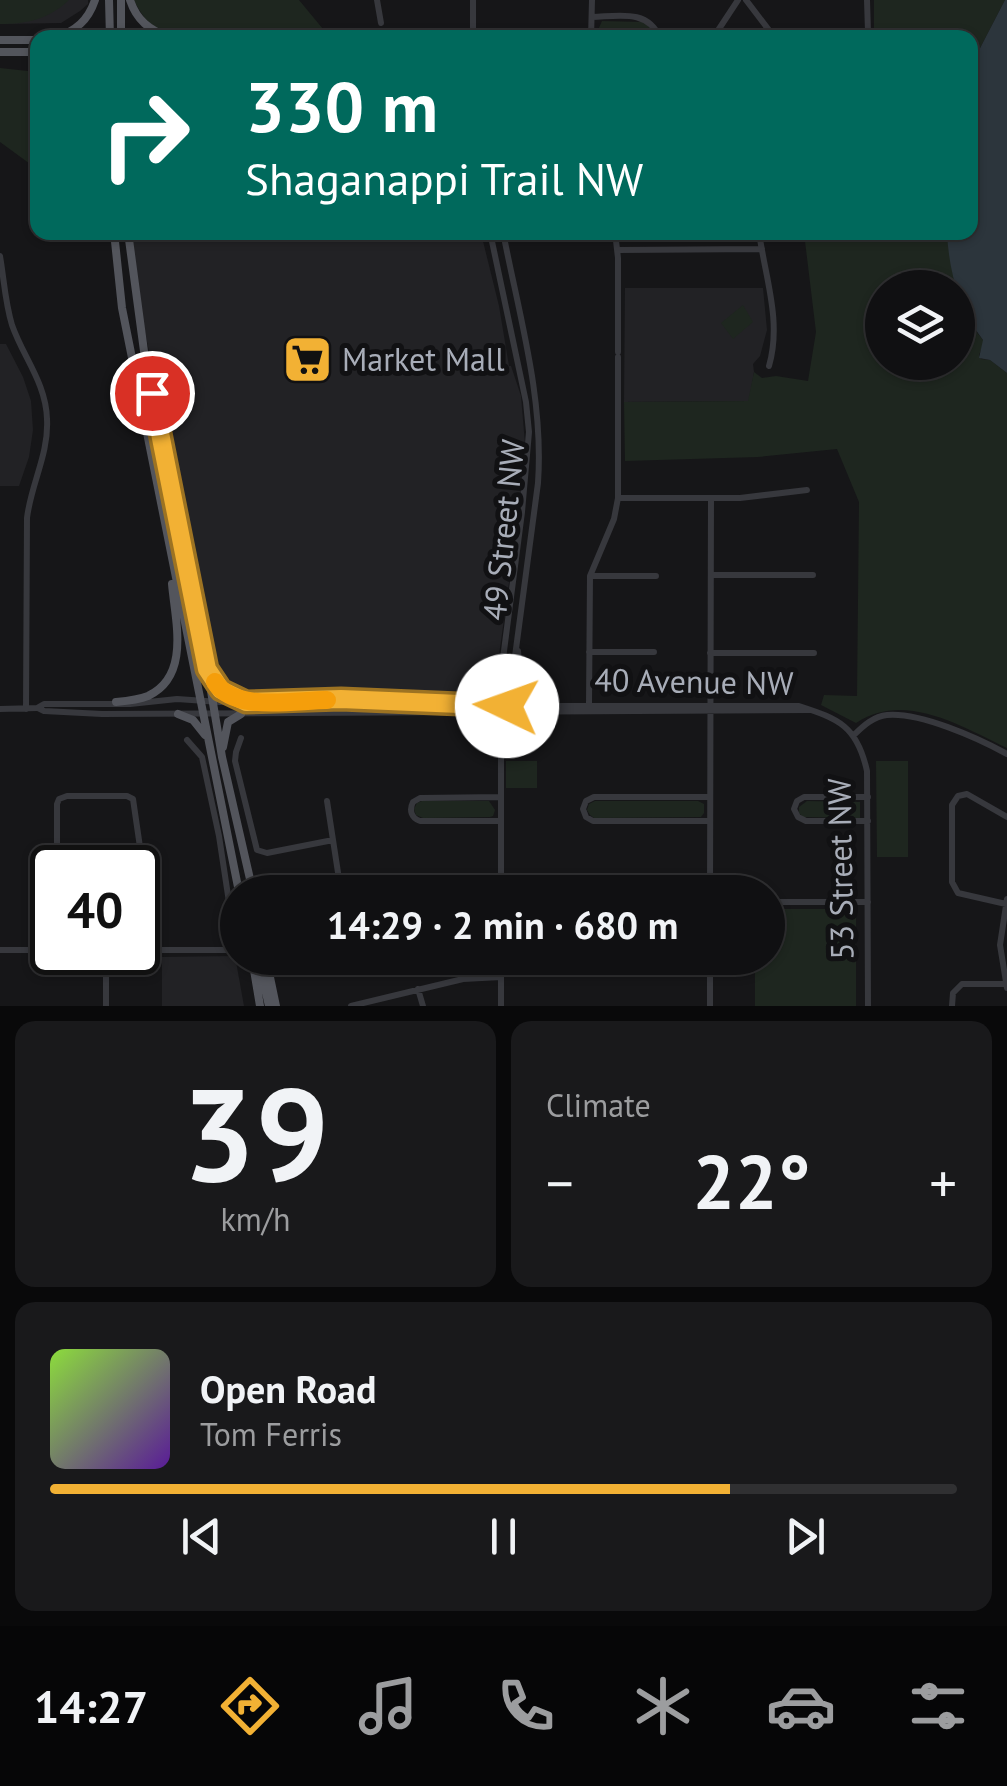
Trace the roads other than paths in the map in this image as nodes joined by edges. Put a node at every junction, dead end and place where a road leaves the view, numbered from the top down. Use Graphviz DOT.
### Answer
graph roads {
  1 [pos="95,0"];
  2 [pos="109,0"];
  3 [pos="121,0"];
  4 [pos="130,0"];
  5 [pos="377,0"];
  6 [pos="473,0"];
  7 [pos="592,0"];
  8 [pos="738,0"];
  9 [pos="746,0"];
  10 [pos="867,0"];
  11 [pos="593,17"];
  12 [pos="382,23"];
  13 [pos="72,30"];
  14 [pos="110,30"];
  15 [pos="121,30"];
  16 [pos="151,30"];
  17 [pos="473,30"];
  18 [pos="592,30"];
  19 [pos="656,30"];
  20 [pos="718,30"];
  21 [pos="769,30"];
  22 [pos="868,30"];
  23 [pos="0,40"];
  24 [pos="30,40"];
  25 [pos="0,52"];
  26 [pos="30,52"];
  27 [pos="115,240"];
  28 [pos="129,240"];
  29 [pos="492,240"];
  30 [pos="505,240"];
  31 [pos="616,240"];
  32 [pos="760,240"];
  33 [pos="618,250"];
  34 [pos="762,250"];
  35 [pos="0,256"];
  36 [pos="2,273"];
  37 [pos="769,366"];
  38 [pos="807,490"];
  39 [pos="618,498"];
  40 [pos="711,498"];
  41 [pos="169,550"];
  42 [pos="710,575"];
  43 [pos="813,575"];
  44 [pos="590,576"];
  45 [pos="656,576"];
  46 [pos="518,638"];
  47 [pos="588,652"];
  48 [pos="654,652"];
  49 [pos="710,653"];
  50 [pos="814,653"];
  51 [pos="207,669"];
  52 [pos="201,700"];
  53 [pos="116,702"];
  54 [pos="212,702"];
  55 [pos="246,702"];
  56 [pos="557,705"];
  57 [pos="37,708"];
  58 [pos="502,708"];
  59 [pos="589,708"];
  60 [pos="0,709"];
  61 [pos="26,709"];
  62 [pos="710,709"];
  63 [pos="178,714"];
  64 [pos="203,714"];
  65 [pos="214,714"];
  66 [pos="241,714"];
  67 [pos="854,734"];
  68 [pos="240,738"];
  69 [pos="188,740"];
  70 [pos="208,742"];
  71 [pos="1007,754"];
  72 [pos="222,756"];
  73 [pos="501,797"];
  74 [pos="710,797"];
  75 [pos="868,798"];
  76 [pos="327,801"];
  77 [pos="1007,817"];
  78 [pos="501,821"];
  79 [pos="710,821"];
  80 [pos="868,821"];
  81 [pos="332,840"];
  82 [pos="57,845"];
  83 [pos="139,845"];
  84 [pos="225,875"];
  85 [pos="235,875"];
  86 [pos="249,875"];
  87 [pos="338,875"];
  88 [pos="501,875"];
  89 [pos="710,875"];
  90 [pos="785,902"];
  91 [pos="868,902"];
  92 [pos="1006,902"];
  93 [pos="0,950"];
  94 [pos="30,950"];
  95 [pos="160,950"];
  96 [pos="220,950"];
  97 [pos="106,975"];
  98 [pos="257,975"];
  99 [pos="261,975"];
  100 [pos="268,975"];
  101 [pos="710,975"];
  102 [pos="501,978"];
  103 [pos="1006,986"];
  104 [pos="418,989"];
  105 [pos="106,1006"];
  106 [pos="260,1006"];
  107 [pos="272,1006"];
  108 [pos="351,1006"];
  109 [pos="423,1006"];
  110 [pos="501,1006"];
  111 [pos="710,1006"];
  112 [pos="868,1006"];
  113 [pos="952,1006"];
  1 -- 13 [label="main road"];
  2 -- 14 [label="main road"];
  3 -- 15 [label="main road"];
  4 -- 16 [label="main road"];
  5 -- 12 [label="street"];
  6 -- 17 [label="street"];
  7 -- 11 [label="street"];
  8 -- 20 [label="street"];
  9 -- 21 [label="street"];
  10 -- 22 [label="street"];
  11 -- 18 [label="street"];
  11 -- 19 [label="street"];
  23 -- 24 [label="main road"];
  25 -- 26 [label="main road"];
  27 -- 41 [label="main road"];
  28 -- 51 [label="main road"];
  29 -- 58 [label="street, 49 Street NW"];
  30 -- 46 [label="street, 49 Street NW"];
  31 -- 33 [label="street"];
  32 -- 34 [label="street"];
  33 -- 34 [label="street"];
  33 -- 39 [label="street"];
  34 -- 37 [label="street"];
  35 -- 36 [label="street"];
  36 -- 61 [label="street"];
  38 -- 40 [label="street"];
  39 -- 40 [label="street"];
  39 -- 44 [label="street"];
  40 -- 42 [label="street"];
  41 -- 52 [label="main road"];
  41 -- 53 [label="main road"];
  42 -- 43 [label="street"];
  42 -- 49 [label="street"];
  44 -- 45 [label="street"];
  44 -- 47 [label="street"];
  46 -- 56 [label="street"];
  46 -- 58 [label="street, 49 Street NW"];
  47 -- 48 [label="street"];
  47 -- 59 [label="street"];
  49 -- 50 [label="street"];
  49 -- 62 [label="street"];
  51 -- 54 [label="main road"];
  51 -- 55 [label="main road"];
  52 -- 53 [label="street, 40 Avenue NW"];
  52 -- 54 [label="street, 40 Avenue NW"];
  52 -- 64 [label="main road"];
  53 -- 57 [label="street, 40 Avenue NW"];
  54 -- 55 [label="street, 40 Avenue NW"];
  54 -- 65 [label="main road"];
  55 -- 58 [label="street, 40 Avenue NW"];
  56 -- 58 [label="street, 40 Avenue NW"];
  56 -- 59 [label="street, 40 Avenue NW"];
  57 -- 61 [label="street, 40 Avenue NW"];
  57 -- 63 [label="street, 40 Avenue NW"];
  58 -- 59 [label="street, 40 Avenue NW"];
  58 -- 66 [label="street, 40 Avenue NW"];
  58 -- 73 [label="street, 49 Street NW"];
  59 -- 62 [label="street, 40 Avenue NW"];
  60 -- 61 [label="street, 40 Avenue NW"];
  62 -- 67 [label="street, 40 Avenue NW"];
  62 -- 74 [label="street"];
  63 -- 64 [label="street, 40 Avenue NW"];
  63 -- 70 [label="main road"];
  64 -- 65 [label="street, 40 Avenue NW"];
  64 -- 70 [label="main road"];
  65 -- 66 [label="street, 40 Avenue NW"];
  65 -- 72 [label="main road"];
  66 -- 72 [label="main road"];
  67 -- 71 [label="street"];
  67 -- 75 [label="street, 53 Street NW"];
  68 -- 81 [label="street"];
  69 -- 84 [label="street"];
  70 -- 85 [label="main road"];
  72 -- 86 [label="main road"];
  73 -- 78 [label="street, 49 Street NW"];
  73 -- 78 [label="street"];
  74 -- 79 [label="street"];
  74 -- 79 [label="street"];
  75 -- 80 [label="street, 53 Street NW"];
  75 -- 80 [label="street"];
  76 -- 81 [label="street"];
  77 -- 92 [label="street"];
  78 -- 88 [label="street, 49 Street NW"];
  79 -- 89 [label="street"];
  80 -- 91 [label="street, 53 Street NW"];
  81 -- 87 [label="street"];
  82 -- 83 [label="street"];
  90 -- 91 [label="street"];
  91 -- 112 [label="street, 53 Street NW"];
  92 -- 103 [label="street"];
  93 -- 94 [label="street"];
  95 -- 96 [label="street"];
  97 -- 105 [label="street"];
  98 -- 106 [label="main road"];
  99 -- 107 [label="main road"];
  100 -- 107 [label="main road"];
  101 -- 111 [label="street"];
  102 -- 104 [label="street"];
  102 -- 110 [label="street"];
  103 -- 113 [label="street"];
  104 -- 108 [label="street"];
  104 -- 109 [label="street"];
}
